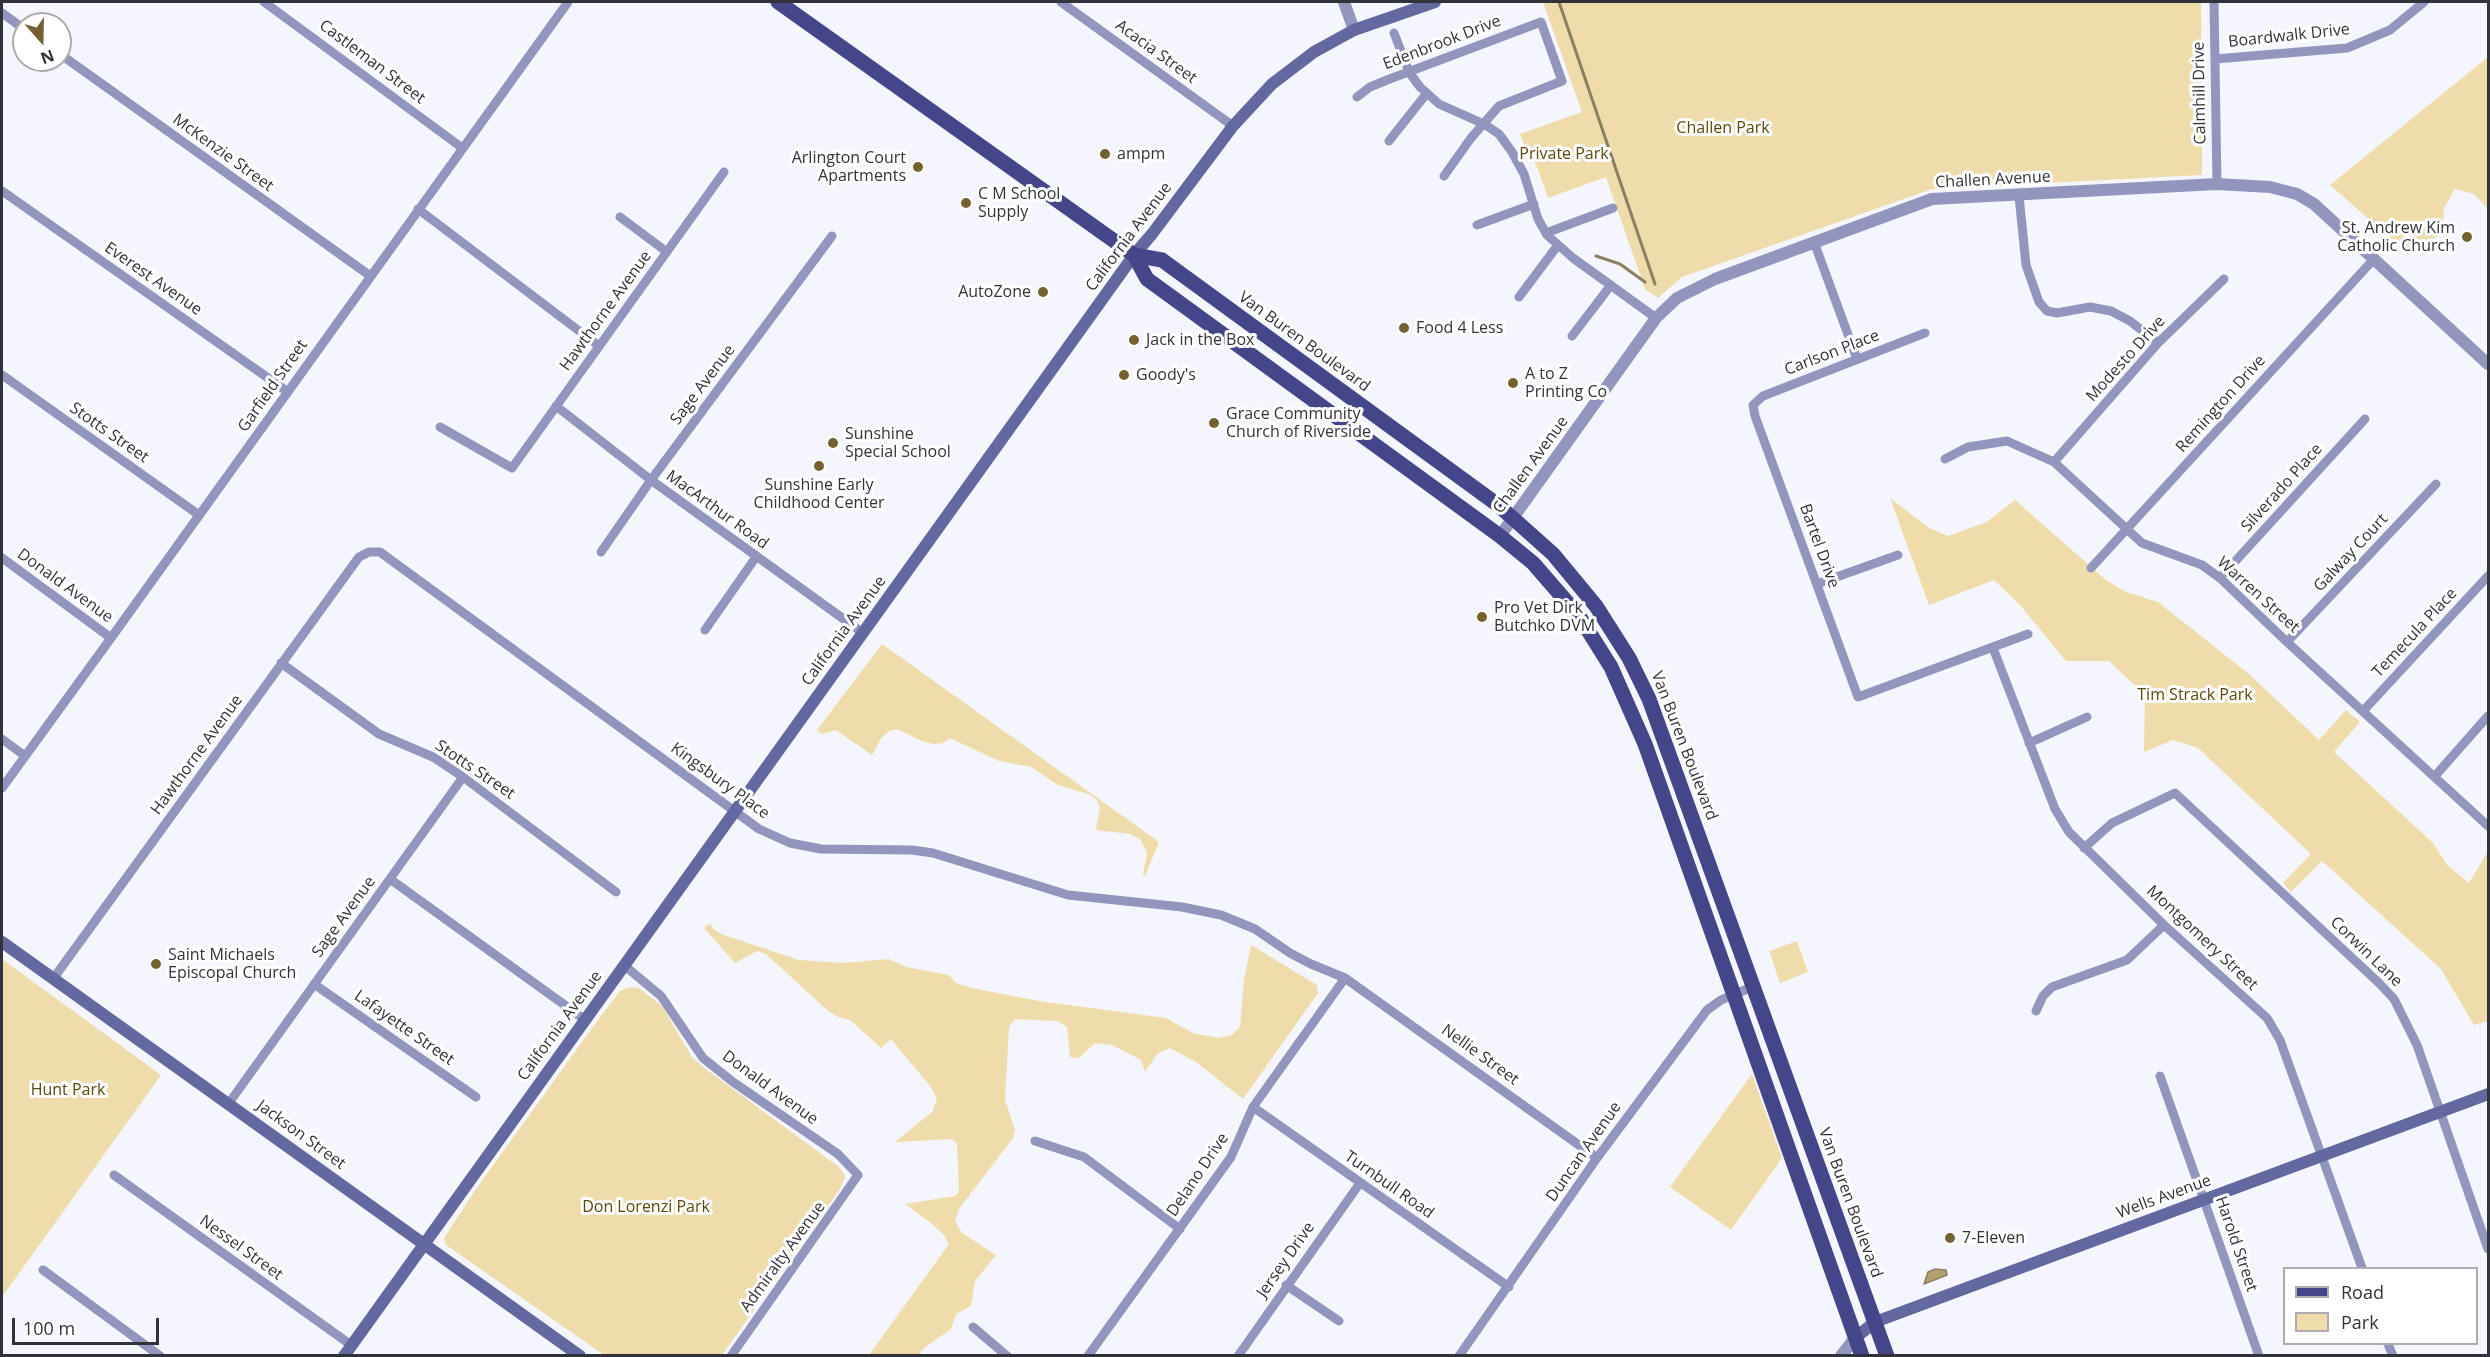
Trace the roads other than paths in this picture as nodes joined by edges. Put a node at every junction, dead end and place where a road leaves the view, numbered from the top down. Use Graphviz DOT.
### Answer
graph roads {
  1 [pos="264,2"];
  2 [pos="568,2"];
  3 [pos="778,2"];
  4 [pos="1061,2"];
  5 [pos="1344,2"];
  6 [pos="1435,2"];
  7 [pos="2214,2"];
  8 [pos="2424,2"];
  9 [pos="1354,30"];
  10 [pos="1394,33"];
  11 [pos="2215,58"];
  12 [pos="72,63"];
  13 [pos="1409,72"];
  14 [pos="1427,93"];
  15 [pos="1357,97"];
  16 [pos="1484,124"];
  17 [pos="1233,126"];
  18 [pos="1389,141"];
  19 [pos="461,147"];
  20 [pos="724,172"];
  21 [pos="1443,176"];
  22 [pos="2217,184"];
  23 [pos="2,191"];
  24 [pos="2019,196"];
  25 [pos="1533,204"];
  26 [pos="1612,208"];
  27 [pos="418,209"];
  28 [pos="620,217"];
  29 [pos="1477,225"];
  30 [pos="1546,233"];
  31 [pos="832,236"];
  32 [pos="1814,242"];
  33 [pos="1558,245"];
  34 [pos="667,252"];
  35 [pos="1134,255"];
  36 [pos="2373,260"];
  37 [pos="369,276"];
  38 [pos="2224,279"];
  39 [pos="1611,285"];
  40 [pos="1519,297"];
  41 [pos="1656,318"];
  42 [pos="1925,333"];
  43 [pos="1572,336"];
  44 [pos="2158,343"];
  45 [pos="599,346"];
  46 [pos="1857,359"];
  47 [pos="2488,364"];
  48 [pos="2,375"];
  49 [pos="288,392"];
  50 [pos="1753,405"];
  51 [pos="556,406"];
  52 [pos="2365,419"];
  53 [pos="440,427"];
  54 [pos="1945,459"];
  55 [pos="2054,462"];
  56 [pos="651,480"];
  57 [pos="2436,484"];
  58 [pos="200,515"];
  59 [pos="1514,518"];
  60 [pos="2126,530"];
  61 [pos="1500,536"];
  62 [pos="369,552"];
  63 [pos="601,552"];
  64 [pos="1898,555"];
  65 [pos="756,557"];
  66 [pos="2,558"];
  67 [pos="2091,568"];
  68 [pos="1542,573"];
  69 [pos="2488,576"];
  70 [pos="2220,578"];
  71 [pos="1817,584"];
  72 [pos="1602,614"];
  73 [pos="705,630"];
  74 [pos="863,633"];
  75 [pos="2028,634"];
  76 [pos="111,638"];
  77 [pos="2287,642"];
  78 [pos="1993,648"];
  79 [pos="281,663"];
  80 [pos="1627,700"];
  81 [pos="2364,710"];
  82 [pos="2488,716"];
  83 [pos="2087,717"];
  84 [pos="2,739"];
  85 [pos="2029,744"];
  86 [pos="25,756"];
  87 [pos="1672,761"];
  88 [pos="2436,776"];
  89 [pos="463,777"];
  90 [pos="2,788"];
  91 [pos="736,811"];
  92 [pos="2488,826"];
  93 [pos="2084,848"];
  94 [pos="390,879"];
  95 [pos="616,892"];
  96 [pos="2164,925"];
  97 [pos="2,942"];
  98 [pos="625,966"];
  99 [pos="1344,978"];
  100 [pos="53,979"];
  101 [pos="314,984"];
  102 [pos="1752,987"];
  103 [pos="1734,994"];
  104 [pos="2036,1011"];
  105 [pos="584,1019"];
  106 [pos="2160,1076"];
  107 [pos="2488,1094"];
  108 [pos="476,1097"];
  109 [pos="229,1103"];
  110 [pos="1253,1107"];
  111 [pos="2440,1111"];
  112 [pos="1035,1141"];
  113 [pos="2322,1156"];
  114 [pos="1597,1158"];
  115 [pos="114,1174"];
  116 [pos="858,1175"];
  117 [pos="1360,1183"];
  118 [pos="2205,1200"];
  119 [pos="1179,1229"];
  120 [pos="423,1245"];
  121 [pos="2488,1248"];
  122 [pos="2361,1267"];
  123 [pos="43,1270"];
  124 [pos="1286,1285"];
  125 [pos="1509,1287"];
  126 [pos="1339,1321"];
  127 [pos="1875,1322"];
  128 [pos="973,1327"];
  129 [pos="1855,1338"];
  130 [pos="347,1350"];
  131 [pos="160,1356"];
  132 [pos="580,1356"];
  133 [pos="731,1356"];
  134 [pos="1007,1356"];
  135 [pos="1088,1356"];
  136 [pos="1238,1356"];
  137 [pos="1459,1356"];
  138 [pos="1841,1356"];
  139 [pos="1862,1356"];
  140 [pos="1887,1356"];
  141 [pos="2259,1356"];
  1 -- 19 [label="street, Castleman Street"];
  2 -- 19 [label="street, Garfield Street"];
  3 -- 35 [label="main road, Van Buren Boulevard"];
  4 -- 17 [label="street, Acacia Street"];
  5 -- 9 [label="street"];
  6 -- 9 [label="main road, California Avenue"];
  7 -- 11 [label="street, Calmhill Drive"];
  8 -- 11 [label="street, Boardwalk Drive"];
  9 -- 17 [label="main road, California Avenue"];
  10 -- 13 [label="street"];
  11 -- 22 [label="street, Calmhill Drive"];
  12 -- 37 [label="street, McKenzie Street"];
  13 -- 14 [label="street"];
  13 -- 15 [label="street, Edenbrook Drive"];
  13 -- 16 [label="street, Edenbrook Drive"];
  14 -- 16 [label="street"];
  14 -- 18 [label="street"];
  16 -- 21 [label="street"];
  16 -- 25 [label="street"];
  17 -- 35 [label="main road, California Avenue"];
  19 -- 27 [label="street, Garfield Street"];
  20 -- 34 [label="street, Hawthorne Avenue"];
  22 -- 24 [label="street, Challen Avenue"];
  22 -- 36 [label="street, Challen Avenue"];
  23 -- 49 [label="street, Everest Avenue"];
  24 -- 32 [label="street, Challen Avenue"];
  24 -- 44 [label="street"];
  25 -- 29 [label="street"];
  25 -- 30 [label="street"];
  26 -- 30 [label="street"];
  27 -- 37 [label="street, Garfield Street"];
  27 -- 45 [label="street"];
  28 -- 34 [label="street"];
  30 -- 33 [label="street"];
  31 -- 56 [label="street, Sage Avenue"];
  32 -- 41 [label="street, Challen Avenue"];
  32 -- 46 [label="street"];
  33 -- 39 [label="street"];
  33 -- 40 [label="street"];
  34 -- 45 [label="street, Hawthorne Avenue"];
  35 -- 59 [label="main road, Van Buren Boulevard"];
  35 -- 61 [label="main road, Van Buren Boulevard"];
  35 -- 74 [label="main road, California Avenue"];
  36 -- 47 [label="street, Challen Avenue"];
  36 -- 60 [label="street, Remington Drive"];
  37 -- 49 [label="street, Garfield Street"];
  38 -- 44 [label="street, Modesto Drive"];
  39 -- 41 [label="street"];
  39 -- 43 [label="street"];
  41 -- 59 [label="street, Challen Avenue"];
  42 -- 46 [label="street, Carlson Place"];
  44 -- 55 [label="street, Modesto Drive"];
  45 -- 51 [label="street, Hawthorne Avenue"];
  46 -- 50 [label="street, Carlson Place"];
  48 -- 58 [label="street, Stotts Street"];
  49 -- 58 [label="street, Garfield Street"];
  50 -- 71 [label="street, Bartel Drive"];
  51 -- 53 [label="street, Hawthorne Avenue"];
  51 -- 56 [label="street, MacArthur Road"];
  52 -- 70 [label="street, Silverado Place"];
  54 -- 55 [label="street, Warren Street"];
  55 -- 60 [label="street, Warren Street"];
  56 -- 63 [label="street, Sage Avenue"];
  56 -- 65 [label="street, MacArthur Road"];
  57 -- 77 [label="street, Galway Court"];
  58 -- 76 [label="street, Garfield Street"];
  59 -- 61 [label="street, Challen Avenue"];
  59 -- 72 [label="main road, Van Buren Boulevard"];
  60 -- 67 [label="street, Remington Drive"];
  60 -- 70 [label="street, Warren Street"];
  61 -- 68 [label="main road, Van Buren Boulevard"];
  62 -- 79 [label="street, Hawthorne Avenue"];
  62 -- 91 [label="street, Kingsbury Place"];
  64 -- 71 [label="street"];
  65 -- 73 [label="street"];
  65 -- 74 [label="street, MacArthur Road"];
  66 -- 76 [label="street, Donald Avenue"];
  68 -- 72 [label="main road"];
  68 -- 80 [label="main road, Van Buren Boulevard"];
  69 -- 81 [label="street, Temecula Place"];
  70 -- 77 [label="street, Warren Street"];
  71 -- 78 [label="street, Bartel Drive"];
  72 -- 87 [label="main road, Van Buren Boulevard"];
  74 -- 91 [label="main road, California Avenue"];
  75 -- 78 [label="street"];
  76 -- 86 [label="street, Garfield Street"];
  77 -- 81 [label="street, Warren Street"];
  78 -- 85 [label="street, Montgomery Street"];
  79 -- 89 [label="street, Stotts Street"];
  79 -- 100 [label="street, Hawthorne Avenue"];
  80 -- 87 [label="main road"];
  80 -- 103 [label="main road, Van Buren Boulevard"];
  81 -- 88 [label="street, Warren Street"];
  82 -- 88 [label="street"];
  83 -- 85 [label="street"];
  84 -- 86 [label="street"];
  85 -- 93 [label="street, Montgomery Street"];
  86 -- 90 [label="street, Garfield Street"];
  87 -- 102 [label="main road, Van Buren Boulevard"];
  88 -- 92 [label="street, Warren Street"];
  89 -- 94 [label="street, Sage Avenue"];
  89 -- 95 [label="street, Stotts Street"];
  91 -- 98 [label="main road, California Avenue"];
  91 -- 99 [label="street, Kingsbury Place"];
  93 -- 96 [label="street, Montgomery Street"];
  93 -- 111 [label="street, Corwin Lane"];
  94 -- 101 [label="street, Sage Avenue"];
  94 -- 105 [label="street"];
  96 -- 104 [label="street"];
  96 -- 113 [label="street, Montgomery Street"];
  97 -- 100 [label="main road, Jackson Street"];
  98 -- 105 [label="main road, California Avenue"];
  98 -- 116 [label="street, Donald Avenue"];
  99 -- 110 [label="street, Delano Drive"];
  99 -- 114 [label="street, Nellie Street"];
  100 -- 109 [label="main road, Jackson Street"];
  101 -- 108 [label="street, Lafayette Street"];
  101 -- 109 [label="street, Sage Avenue"];
  102 -- 103 [label="street, Duncan Avenue"];
  102 -- 127 [label="main road, Van Buren Boulevard"];
  103 -- 114 [label="street, Duncan Avenue"];
  103 -- 129 [label="main road, Van Buren Boulevard"];
  105 -- 120 [label="main road, California Avenue"];
  106 -- 118 [label="street, Harold Street"];
  107 -- 111 [label="main road, Wells Avenue"];
  109 -- 120 [label="main road, Jackson Street"];
  110 -- 117 [label="street, Turnbull Road"];
  110 -- 119 [label="street, Delano Drive"];
  111 -- 113 [label="main road, Wells Avenue"];
  111 -- 121 [label="street, Corwin Lane"];
  112 -- 119 [label="street"];
  113 -- 118 [label="main road, Wells Avenue"];
  113 -- 122 [label="street, Montgomery Street"];
  114 -- 125 [label="street, Duncan Avenue"];
  115 -- 130 [label="street, Nessel Street"];
  116 -- 133 [label="street, Admiralty Avenue"];
  117 -- 124 [label="street, Jersey Drive"];
  117 -- 125 [label="street, Turnbull Road"];
  118 -- 127 [label="main road, Wells Avenue"];
  118 -- 141 [label="street, Harold Street"];
  119 -- 135 [label="street, Delano Drive"];
  120 -- 130 [label="main road, California Avenue"];
  120 -- 132 [label="main road, Jackson Street"];
  123 -- 131 [label="street"];
  124 -- 126 [label="street"];
  124 -- 136 [label="street, Jersey Drive"];
  125 -- 137 [label="street, Duncan Avenue"];
  127 -- 129 [label="main road, Wells Avenue"];
  127 -- 140 [label="main road, Van Buren Boulevard"];
  128 -- 134 [label="street"];
  129 -- 138 [label="street"];
  129 -- 139 [label="main road, Van Buren Boulevard"];
}
